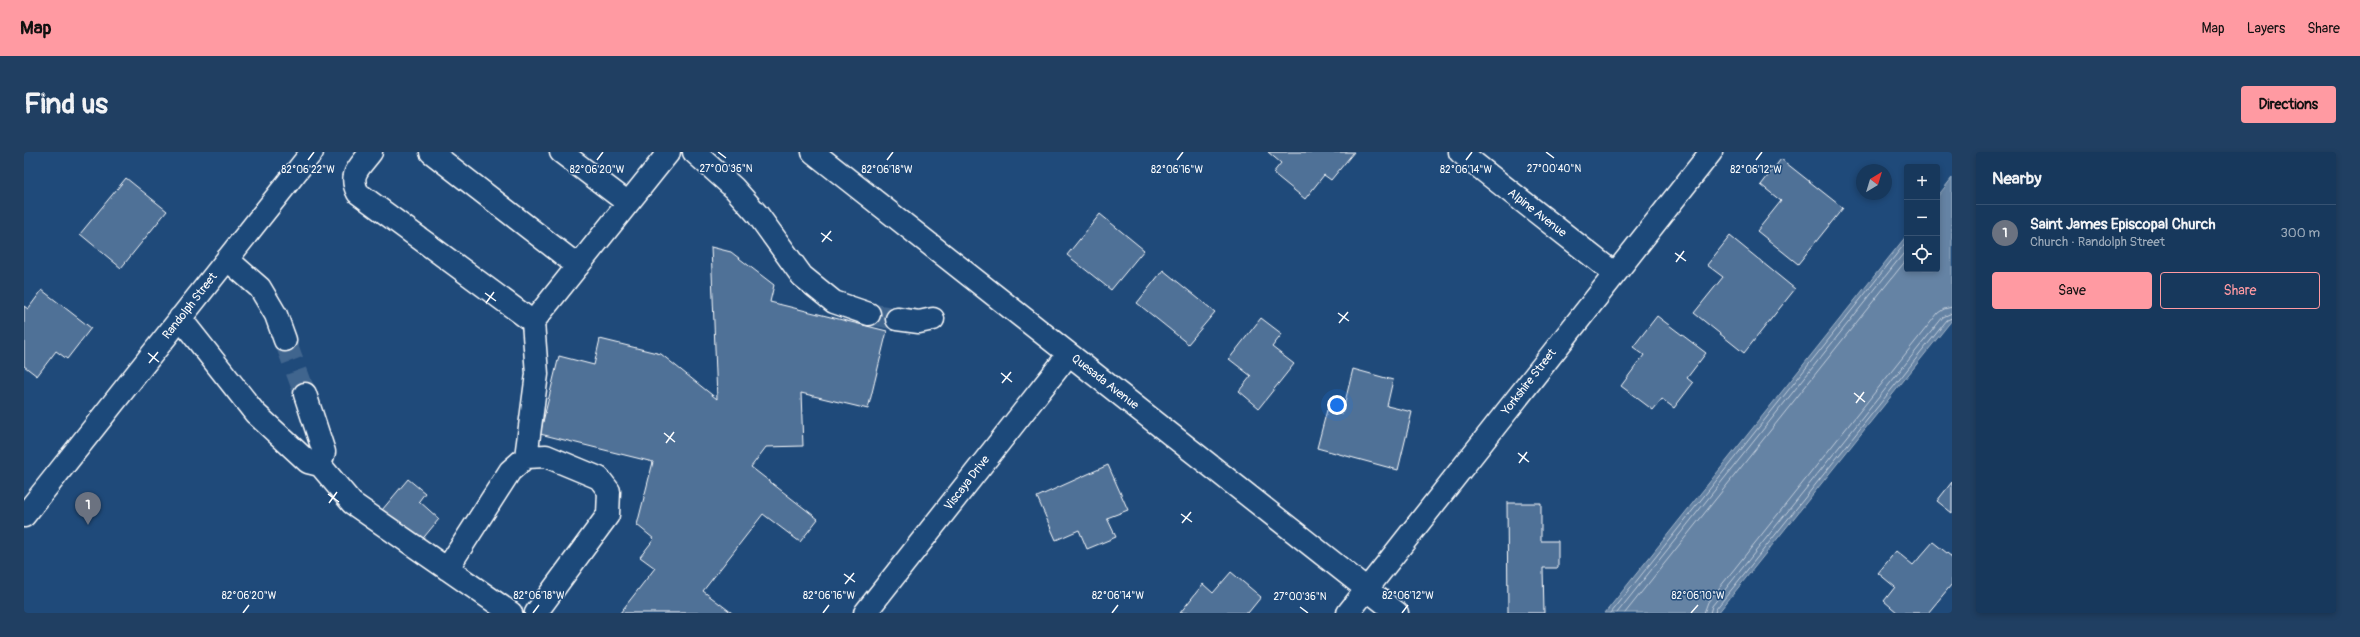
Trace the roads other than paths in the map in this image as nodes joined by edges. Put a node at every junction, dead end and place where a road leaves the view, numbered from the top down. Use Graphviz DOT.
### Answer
graph roads {
  1 [pos="312,152"];
  2 [pos="371,152"];
  3 [pos="431,152"];
  4 [pos="561,152"];
  5 [pos="669,152"];
  6 [pos="694,152"];
  7 [pos="813,152"];
  8 [pos="1460,152"];
  9 [pos="1711,152"];
  10 [pos="628,204"];
  11 [pos="227,259"];
  12 [pos="578,266"];
  13 [pos="1615,274"];
  14 [pos="869,314"];
  15 [pos="180,318"];
  16 [pos="897,319"];
  17 [pos="933,319"];
  18 [pos="533,322"];
  19 [pos="285,340"];
  20 [pos="1069,354"];
  21 [pos="305,394"];
  22 [pos="526,457"];
  23 [pos="320,465"];
  24 [pos="24,516"];
  25 [pos="447,568"];
  26 [pos="1367,589"];
  27 [pos="511,613"];
  28 [pos="536,613"];
  29 [pos="865,613"];
  30 [pos="1348,613"];
  31 [pos="1398,613"];
  1 -- 11 [label="street, Randolph Street"];
  2 -- 18 [label="street"];
  3 -- 12 [label="street"];
  4 -- 10 [label="street"];
  5 -- 10 [label="street"];
  6 -- 14 [label="street"];
  7 -- 20 [label="street, Quesada Avenue"];
  8 -- 13 [label="street, Alpine Avenue"];
  9 -- 13 [label="street, Yorkshire Street"];
  10 -- 12 [label="street"];
  11 -- 15 [label="street, Randolph Street"];
  11 -- 19 [label="street"];
  12 -- 18 [label="street"];
  13 -- 26 [label="street, Yorkshire Street"];
  15 -- 23 [label="street"];
  15 -- 24 [label="street, Randolph Street"];
  16 -- 17 [label="street"];
  18 -- 22 [label="street"];
  20 -- 26 [label="street, Quesada Avenue"];
  20 -- 29 [label="street, Viscaya Drive"];
  21 -- 23 [label="street"];
  22 -- 25 [label="street"];
  22 -- 28 [label="street"];
  23 -- 25 [label="street"];
  25 -- 27 [label="street"];
  26 -- 30 [label="street, Yorkshire Street"];
  26 -- 31 [label="street, Quesada Avenue"];
}
